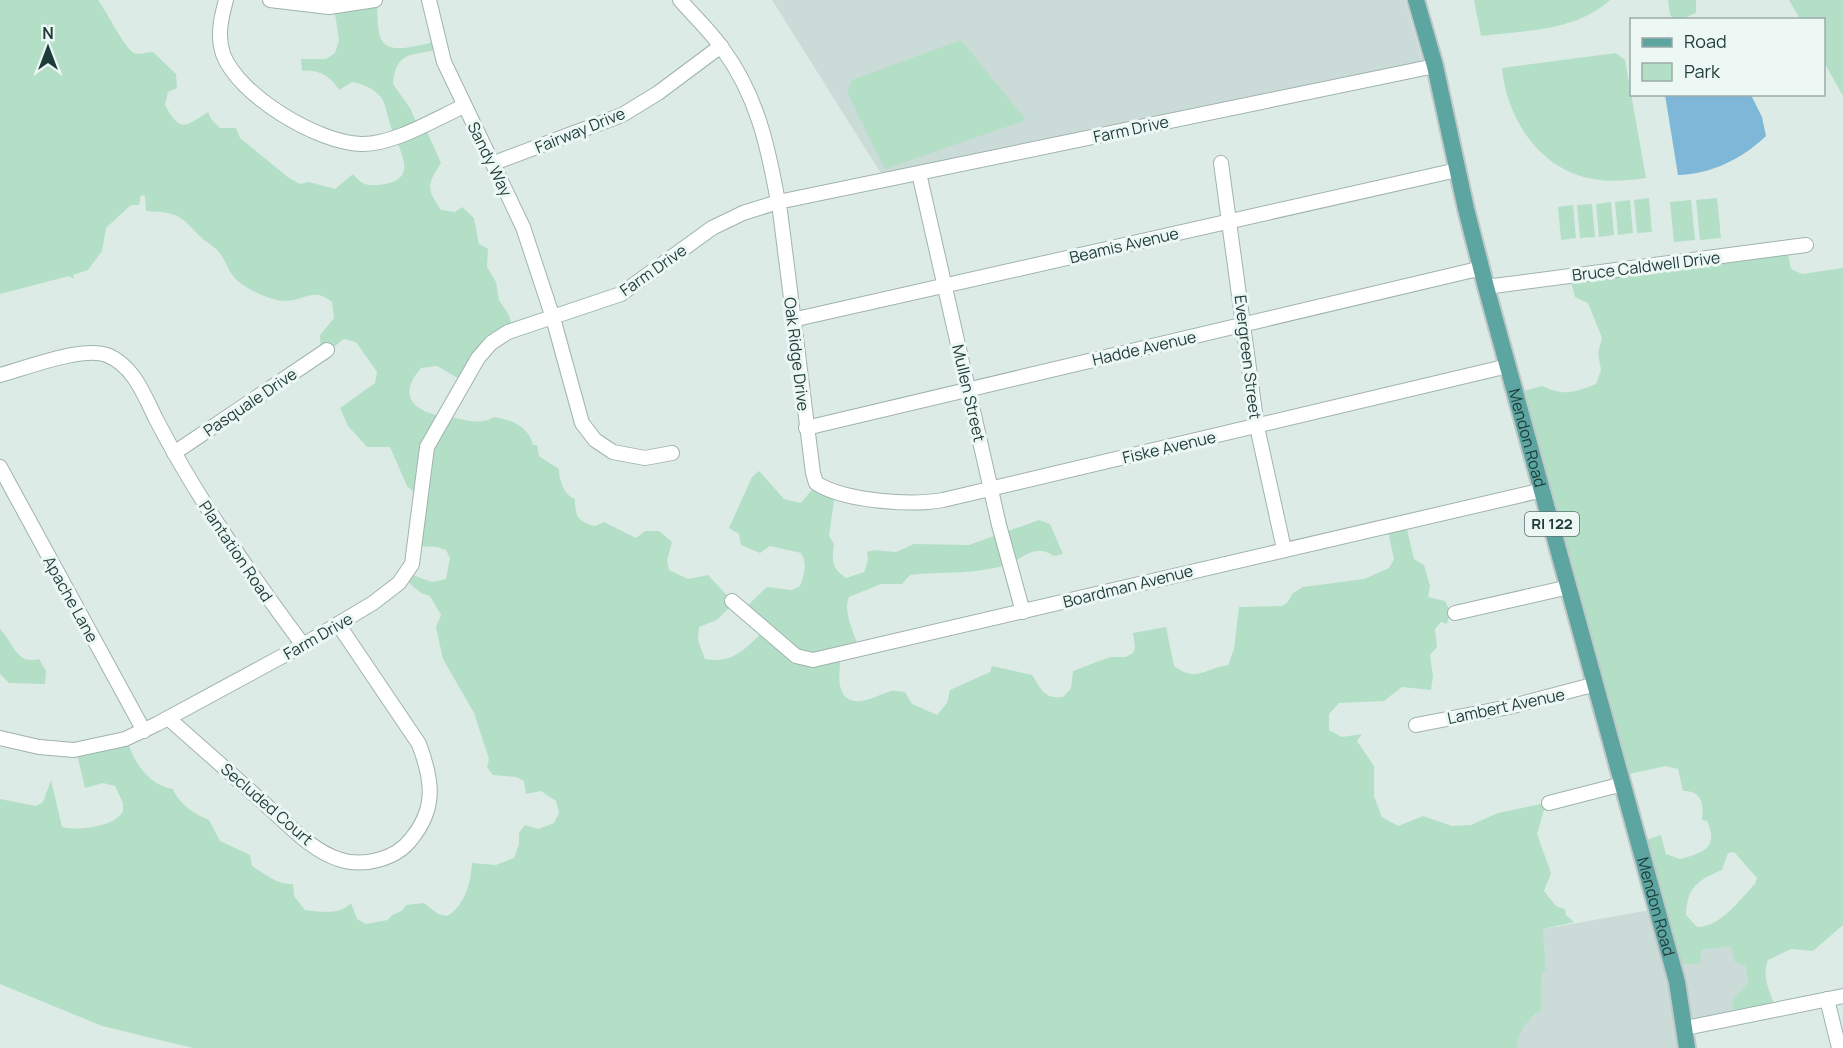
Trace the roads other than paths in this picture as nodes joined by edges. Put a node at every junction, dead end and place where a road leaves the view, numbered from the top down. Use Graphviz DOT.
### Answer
graph roads {
  1 [pos="226,0"];
  2 [pos="270,0"];
  3 [pos="375,0"];
  4 [pos="429,0"];
  5 [pos="680,0"];
  6 [pos="1416,0"];
  7 [pos="721,46"];
  8 [pos="1435,66"];
  9 [pos="464,106"];
  10 [pos="494,163"];
  11 [pos="1221,163"];
  12 [pos="1456,170"];
  13 [pos="919,173"];
  14 [pos="779,206"];
  15 [pos="1230,222"];
  16 [pos="1806,245"];
  17 [pos="1482,268"];
  18 [pos="944,286"];
  19 [pos="1486,287"];
  20 [pos="553,318"];
  21 [pos="792,320"];
  22 [pos="1245,324"];
  23 [pos="327,350"];
  24 [pos="1508,366"];
  25 [pos="0,375"];
  26 [pos="969,388"];
  27 [pos="1257,427"];
  28 [pos="806,428"];
  29 [pos="174,453"];
  30 [pos="672,453"];
  31 [pos="0,467"];
  32 [pos="991,488"];
  33 [pos="828,489"];
  34 [pos="1543,490"];
  35 [pos="1284,549"];
  36 [pos="1569,587"];
  37 [pos="732,601"];
  38 [pos="1023,612"];
  39 [pos="1455,613"];
  40 [pos="338,624"];
  41 [pos="303,645"];
  42 [pos="1596,684"];
  43 [pos="168,718"];
  44 [pos="1416,725"];
  45 [pos="144,731"];
  46 [pos="0,738"];
  47 [pos="1623,784"];
  48 [pos="1549,803"];
  49 [pos="1843,996"];
  50 [pos="1827,999"];
  51 [pos="1686,1028"];
  52 [pos="1687,1048"];
  53 [pos="1839,1048"];
  1 -- 9 [label="street"];
  2 -- 3 [label="street"];
  4 -- 9 [label="street, Sandy Way"];
  5 -- 7 [label="street, Oak Ridge Drive"];
  6 -- 8 [label="main road, Mendon Road / RI 122"];
  7 -- 10 [label="street, Fairway Drive"];
  7 -- 14 [label="street, Oak Ridge Drive"];
  8 -- 12 [label="main road, Mendon Road / RI 122"];
  8 -- 13 [label="street, Farm Drive"];
  9 -- 10 [label="street, Sandy Way"];
  10 -- 20 [label="street, Sandy Way"];
  11 -- 15 [label="street, Evergreen Street"];
  12 -- 15 [label="street, Beamis Avenue"];
  12 -- 17 [label="main road, Mendon Road / RI 122"];
  13 -- 14 [label="street, Farm Drive"];
  13 -- 18 [label="street, Mullen Street"];
  14 -- 20 [label="street, Farm Drive"];
  14 -- 21 [label="street, Oak Ridge Drive"];
  15 -- 18 [label="street, Beamis Avenue"];
  15 -- 22 [label="street, Evergreen Street"];
  16 -- 19 [label="street, Bruce Caldwell Drive"];
  17 -- 19 [label="main road, Mendon Road / RI 122"];
  17 -- 22 [label="street, Hadde Avenue"];
  18 -- 21 [label="street, Beamis Avenue"];
  18 -- 26 [label="street, Mullen Street"];
  19 -- 24 [label="main road, Mendon Road / RI 122"];
  20 -- 30 [label="street, Sandy Way"];
  20 -- 40 [label="street, Farm Drive"];
  21 -- 28 [label="street, Oak Ridge Drive"];
  22 -- 26 [label="street, Hadde Avenue"];
  22 -- 27 [label="street, Evergreen Street"];
  23 -- 29 [label="street, Pasquale Drive"];
  24 -- 27 [label="street, Fiske Avenue"];
  24 -- 34 [label="main road, Mendon Road / RI 122"];
  25 -- 29 [label="street, Plantation Road"];
  26 -- 28 [label="street, Hadde Avenue"];
  26 -- 32 [label="street, Mullen Street"];
  27 -- 32 [label="street, Fiske Avenue"];
  27 -- 35 [label="street, Evergreen Street"];
  28 -- 33 [label="street, Oak Ridge Drive"];
  29 -- 41 [label="street, Plantation Road"];
  31 -- 45 [label="street, Apache Lane"];
  32 -- 33 [label="street, Fiske Avenue"];
  32 -- 38 [label="street, Mullen Street"];
  34 -- 35 [label="street, Boardman Avenue"];
  34 -- 36 [label="main road, Mendon Road / RI 122"];
  35 -- 38 [label="street, Boardman Avenue"];
  36 -- 39 [label="street"];
  36 -- 42 [label="main road, Mendon Road / RI 122"];
  37 -- 38 [label="street, Boardman Avenue"];
  40 -- 41 [label="street, Farm Drive"];
  40 -- 43 [label="street, Secluded Court"];
  41 -- 43 [label="street, Farm Drive"];
  42 -- 44 [label="street, Lambert Avenue"];
  42 -- 47 [label="main road, Mendon Road / RI 122"];
  43 -- 45 [label="street, Farm Drive"];
  45 -- 46 [label="street, Farm Drive"];
  47 -- 48 [label="street"];
  47 -- 51 [label="main road, Mendon Road / RI 122"];
  49 -- 50 [label="street"];
  50 -- 51 [label="street"];
  50 -- 53 [label="street"];
  51 -- 52 [label="main road, Mendon Road / RI 122"];
}
